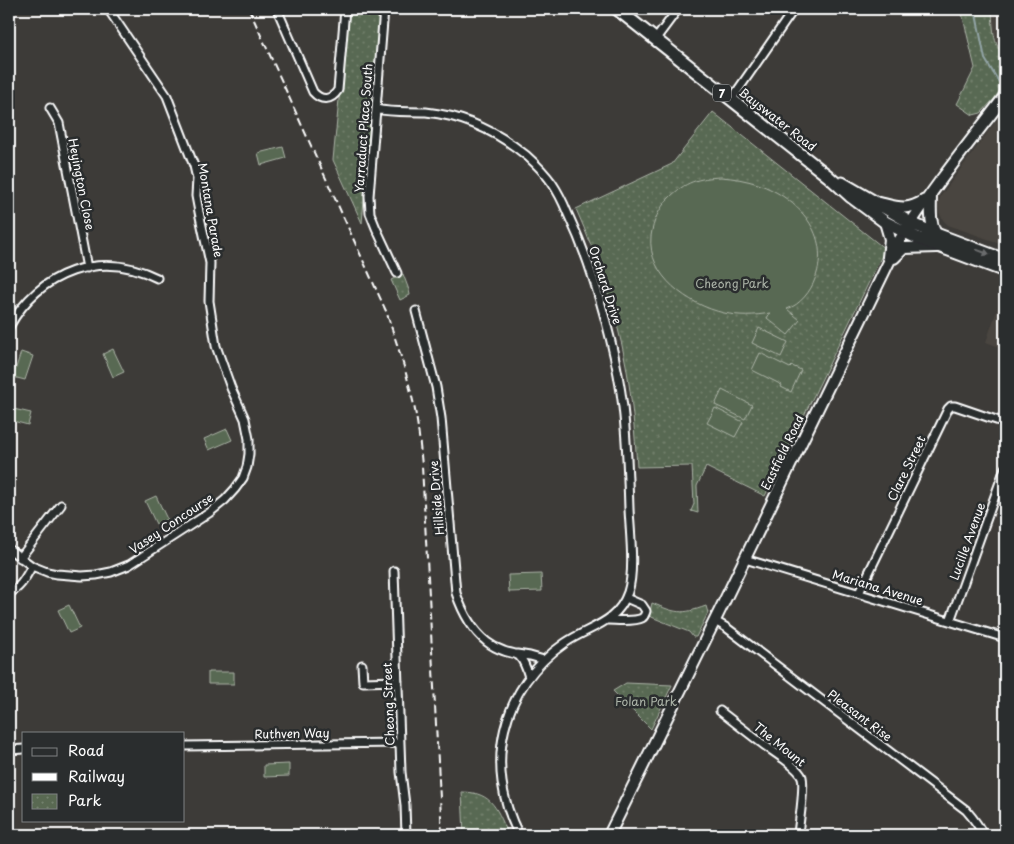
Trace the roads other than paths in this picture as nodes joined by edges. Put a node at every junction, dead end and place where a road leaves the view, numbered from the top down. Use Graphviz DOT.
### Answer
graph roads {
  1 [pos="108,9"];
  2 [pos="277,9"];
  3 [pos="345,9"];
  4 [pos="384,9"];
  5 [pos="617,9"];
  6 [pos="678,9"];
  7 [pos="794,9"];
  8 [pos="656,40"];
  9 [pos="1004,97"];
  10 [pos="731,100"];
  11 [pos="50,108"];
  12 [pos="376,109"];
  13 [pos="828,176"];
  14 [pos="930,196"];
  15 [pos="874,201"];
  16 [pos="885,222"];
  17 [pos="908,228"];
  18 [pos="936,234"];
  19 [pos="941,247"];
  20 [pos="1005,260"];
  21 [pos="887,266"];
  22 [pos="87,268"];
  23 [pos="1005,271"];
  24 [pos="397,273"];
  25 [pos="157,278"];
  26 [pos="416,311"];
  27 [pos="9,327"];
  28 [pos="216,346"];
  29 [pos="1005,423"];
  30 [pos="1005,468"];
  31 [pos="61,505"];
  32 [pos="9,550"];
  33 [pos="20,558"];
  34 [pos="745,559"];
  35 [pos="32,566"];
  36 [pos="394,571"];
  37 [pos="9,592"];
  38 [pos="859,593"];
  39 [pos="626,598"];
  40 [pos="608,620"];
  41 [pos="715,621"];
  42 [pos="950,621"];
  43 [pos="1005,638"];
  44 [pos="518,654"];
  45 [pos="544,660"];
  46 [pos="362,665"];
  47 [pos="529,677"];
  48 [pos="398,681"];
  49 [pos="720,711"];
  50 [pos="400,743"];
  51 [pos="185,746"];
  52 [pos="22,749"];
  53 [pos="9,750"];
  54 [pos="9,831"];
  55 [pos="12,835"];
  56 [pos="406,835"];
  57 [pos="520,835"];
  58 [pos="609,835"];
  59 [pos="798,835"];
  60 [pos="983,835"];
  1 -- 28 [label="street, Montana Parade"];
  2 -- 3 [label="street"];
  4 -- 12 [label="street, Yarraduct Place South"];
  5 -- 8 [label="main road, Bayswater Road / 7"];
  6 -- 8 [label="street"];
  7 -- 10 [label="street"];
  8 -- 10 [label="main road, Bayswater Road / 7"];
  9 -- 14 [label="main road, Eastfield Road"];
  10 -- 13 [label="main road, Bayswater Road / 7"];
  11 -- 22 [label="street, Heyington Close"];
  12 -- 24 [label="street, Yarraduct Place South"];
  12 -- 39 [label="street, Orchard Drive"];
  13 -- 15 [label="main road, Bayswater Road / 7"];
  13 -- 16 [label="main road, Bayswater Road / 7"];
  14 -- 15 [label="main road"];
  14 -- 17 [label="main road, Eastfield Road"];
  14 -- 18 [label="main road"];
  15 -- 17 [label="main road, Bayswater Road / 7"];
  16 -- 17 [label="main road, Bayswater Road / 7"];
  16 -- 21 [label="main road"];
  17 -- 18 [label="main road, Bayswater Road / 7"];
  17 -- 19 [label="main road, Bayswater Road / 7"];
  17 -- 21 [label="main road, Eastfield Road"];
  18 -- 20 [label="main road, Bayswater Road / 7, one-way"];
  19 -- 21 [label="main road"];
  19 -- 23 [label="main road, Bayswater Road / 7"];
  21 -- 34 [label="main road, Eastfield Road"];
  22 -- 25 [label="street"];
  22 -- 27 [label="street"];
  26 -- 44 [label="street, Hillside Drive"];
  28 -- 35 [label="street, Vasey Concourse"];
  29 -- 38 [label="street, Clare Street"];
  30 -- 42 [label="street, Lucille Avenue"];
  31 -- 33 [label="street"];
  32 -- 33 [label="street, Vasey Concourse"];
  33 -- 35 [label="street, Vasey Concourse"];
  34 -- 38 [label="street, Mariana Avenue"];
  34 -- 41 [label="main road, Eastfield Road"];
  35 -- 37 [label="street"];
  36 -- 48 [label="street, Cheong Street"];
  38 -- 42 [label="street, Mariana Avenue"];
  39 -- 40 [label="street"];
  39 -- 40 [label="street"];
  40 -- 45 [label="street"];
  41 -- 58 [label="main road, Eastfield Road"];
  41 -- 60 [label="street, Pleasant Rise"];
  42 -- 43 [label="street, Mariana Avenue"];
  44 -- 45 [label="street, Hillside Drive"];
  44 -- 47 [label="street"];
  45 -- 47 [label="street"];
  46 -- 48 [label="street"];
  47 -- 57 [label="street"];
  48 -- 50 [label="street, Cheong Street"];
  49 -- 59 [label="street, The Mount"];
  50 -- 51 [label="street, Ruthven Way"];
  50 -- 56 [label="street, Cheong Street"];
  52 -- 53 [label="street"];
  54 -- 55 [label="street"];
}
